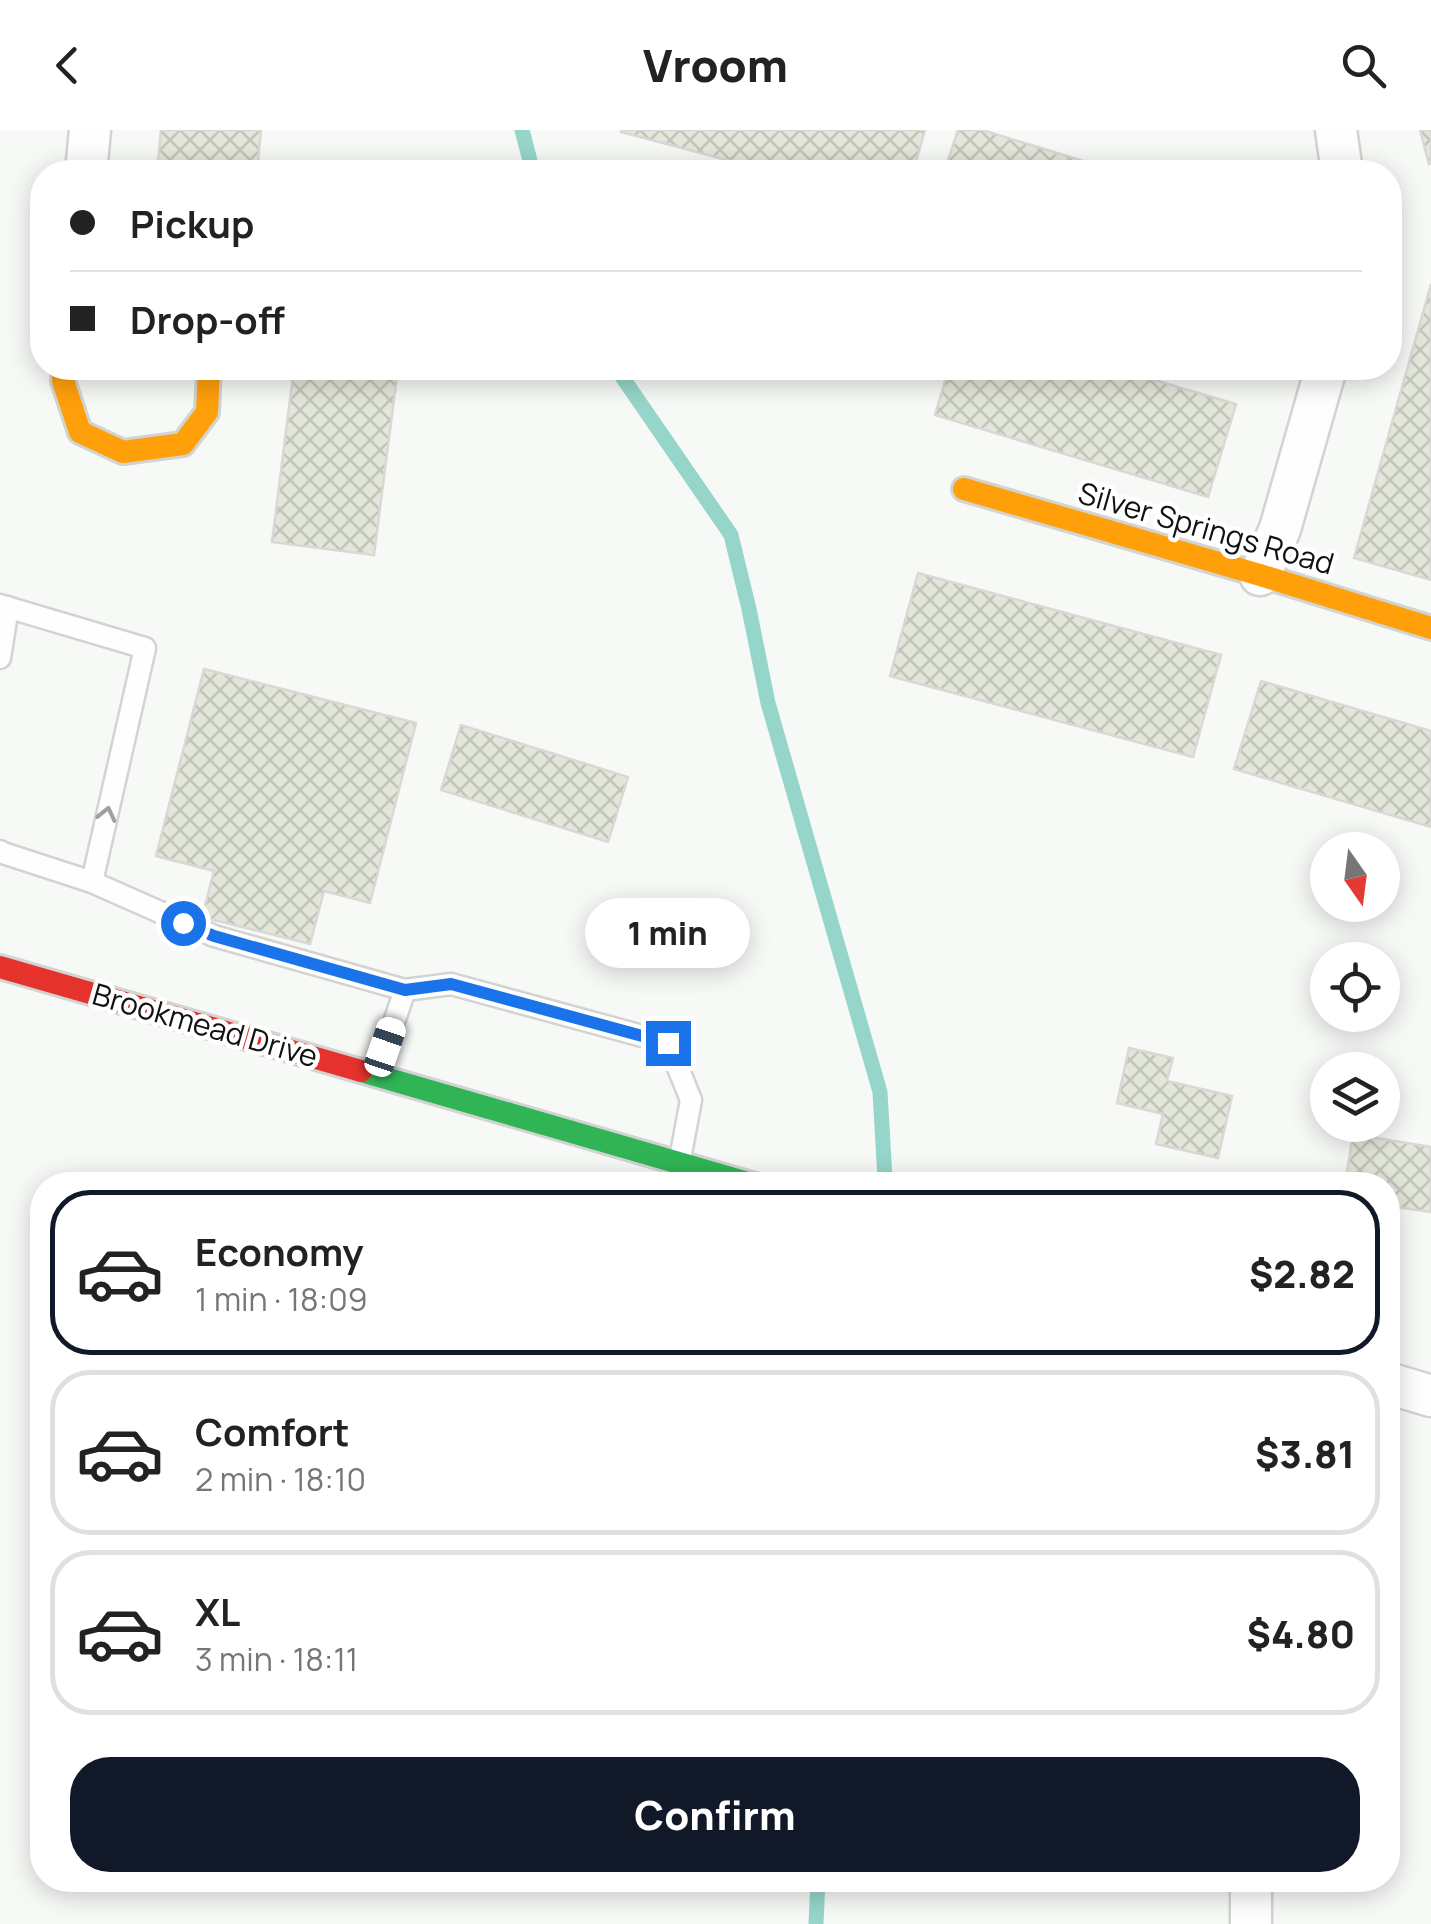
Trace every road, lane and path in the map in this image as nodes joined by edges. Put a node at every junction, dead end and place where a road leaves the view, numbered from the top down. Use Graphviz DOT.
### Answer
graph roads {
  1 [pos="90,130"];
  2 [pos="1336,130"];
  3 [pos="87,160"];
  4 [pos="1340,160"];
  5 [pos="62,380"];
  6 [pos="208,380"];
  7 [pos="1323,380"];
  8 [pos="964,489"];
  9 [pos="1260,574"];
  10 [pos="4,606"];
  11 [pos="1431,628"];
  12 [pos="0,658"];
  13 [pos="0,850"];
  14 [pos="92,882"];
  15 [pos="0,967"];
  16 [pos="405,990"];
  17 [pos="376,1076"];
  18 [pos="679,1163"];
  19 [pos="710,1172"];
  20 [pos="1400,1387"];
  21 [pos="1431,1396"];
  22 [pos="1251,1892"];
  23 [pos="1251,1924"];
  1 -- 3 [label="street"];
  2 -- 4 [label="street"];
  5 -- 6 [label="street"];
  7 -- 9 [label="street"];
  8 -- 9 [label="street, Silver Springs Road"];
  9 -- 11 [label="street, Silver Springs Road"];
  10 -- 12 [label="lane"];
  14 -- 10 [label="lane, one-way"];
  13 -- 14 [label="lane"];
  14 -- 16 [label="lane"];
  15 -- 17 [label="street, Brookmead Drive"];
  16 -- 17 [label="lane"];
  16 -- 18 [label="lane"];
  17 -- 18 [label="street, Brookmead Drive"];
  18 -- 19 [label="street, Brookmead Drive"];
  20 -- 21 [label="street"];
  22 -- 23 [label="street"];
}
